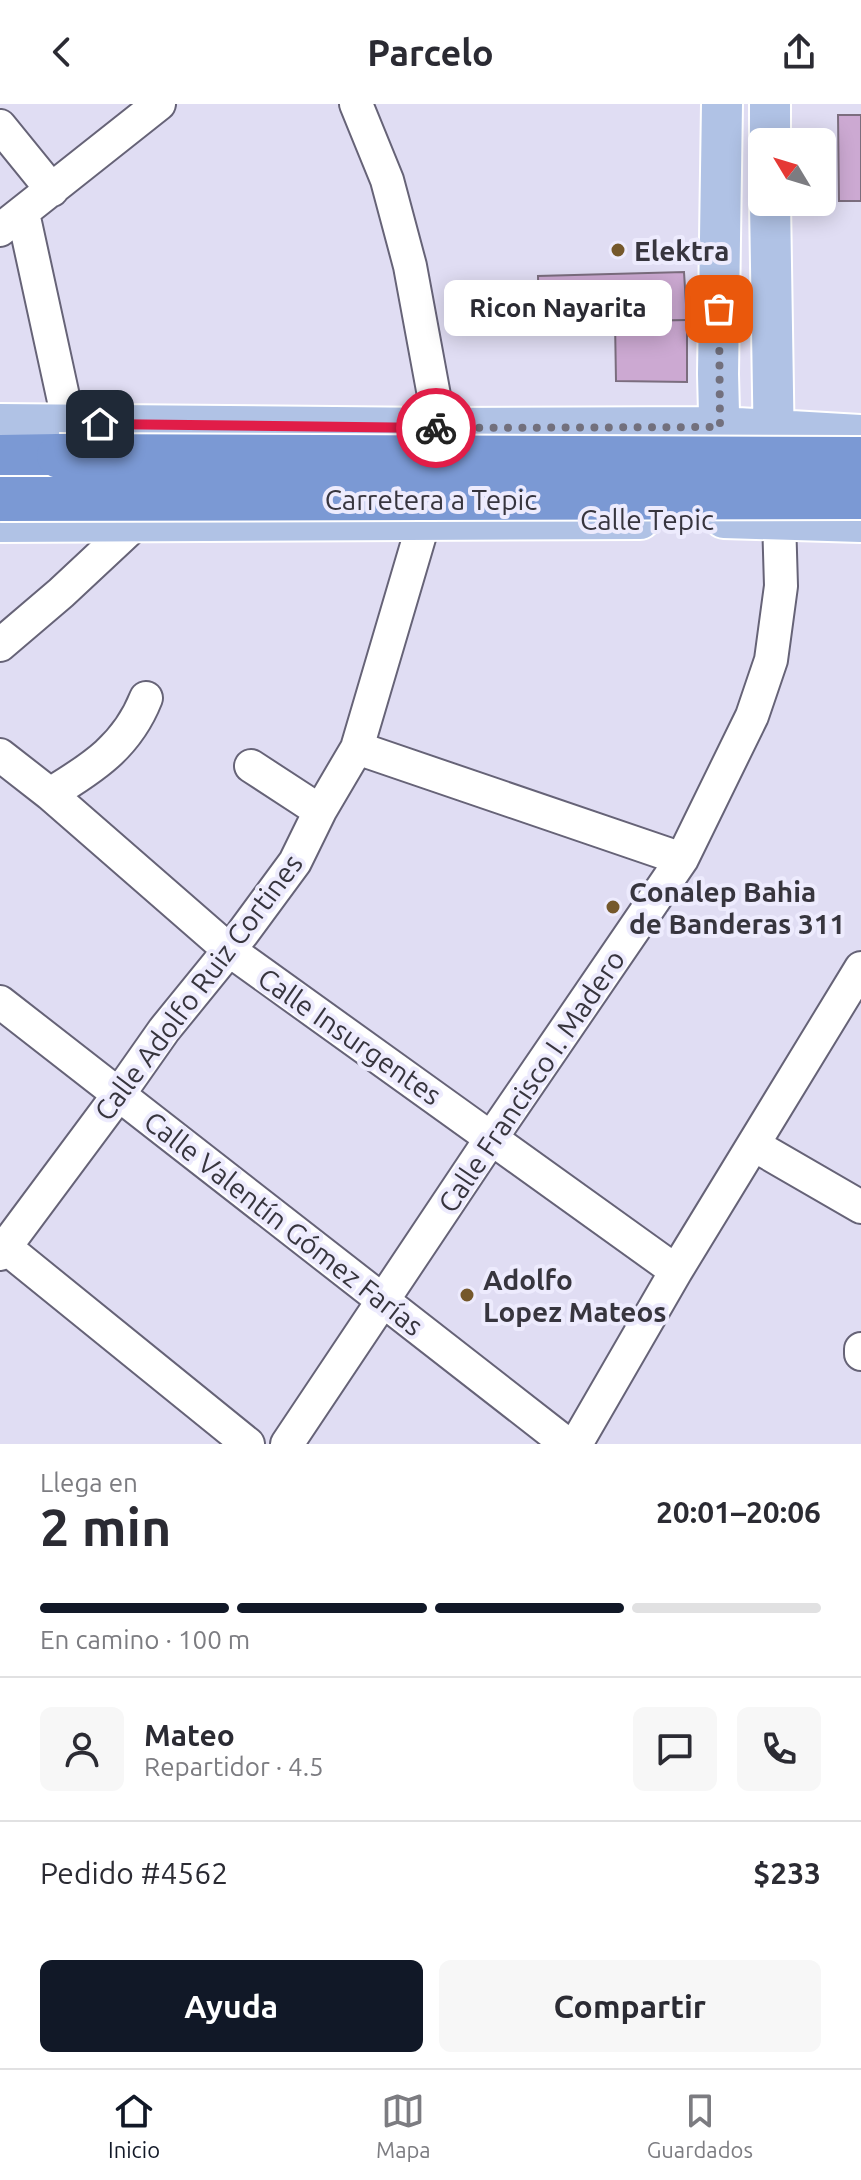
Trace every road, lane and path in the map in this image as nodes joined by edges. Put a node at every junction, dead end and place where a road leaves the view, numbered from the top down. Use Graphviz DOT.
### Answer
graph roads {
  1 [pos="159,104"];
  2 [pos="356,104"];
  3 [pos="722,104"];
  4 [pos="770,104"];
  5 [pos="0,126"];
  6 [pos="770,128"];
  7 [pos="52,190"];
  8 [pos="770,216"];
  9 [pos="11,222"];
  10 [pos="0,424"];
  11 [pos="69,424"];
  12 [pos="720,427"];
  13 [pos="440,428"];
  14 [pos="773,429"];
  15 [pos="861,435"];
  16 [pos="0,457"];
  17 [pos="861,459"];
  18 [pos="861,497"];
  19 [pos="0,499"];
  20 [pos="721,518"];
  21 [pos="779,519"];
  22 [pos="424,521"];
  23 [pos="0,522"];
  24 [pos="89,522"];
  25 [pos="137,522"];
  26 [pos="861,522"];
  27 [pos="0,645"];
  28 [pos="146,698"];
  29 [pos="357,748"];
  30 [pos="0,755"];
  31 [pos="251,766"];
  32 [pos="50,794"];
  33 [pos="320,811"];
  34 [pos="682,859"];
  35 [pos="229,950"];
  36 [pos="861,968"];
  37 [pos="0,1002"];
  38 [pos="119,1094"];
  39 [pos="492,1137"];
  40 [pos="754,1145"];
  41 [pos="861,1207"];
  42 [pos="2,1248"];
  43 [pos="676,1271"];
  44 [pos="383,1303"];
  45 [pos="248,1444"];
  46 [pos="287,1444"];
  47 [pos="567,1444"];
  48 [pos="576,1444"];
  1 -- 7 [label="street"];
  2 -- 13 [label="street"];
  3 -- 12 [label="main road"];
  4 -- 6 [label="main road"];
  5 -- 7 [label="street"];
  7 -- 9 [label="street"];
  8 -- 14 [label="main road"];
  9 -- 11 [label="street"];
  10 -- 11 [label="main road"];
  11 -- 13 [label="main road"];
  11 -- 24 [label="main road"];
  12 -- 13 [label="main road"];
  12 -- 14 [label="main road"];
  12 -- 20 [label="main road"];
  14 -- 15 [label="main road"];
  14 -- 21 [label="main road"];
  16 -- 17 [label="highway, Carretera a Tepic, bridge"];
  18 -- 19 [label="highway, Carretera a Tepic, bridge"];
  20 -- 21 [label="main road, Calle Tepic"];
  20 -- 22 [label="main road, Calle Tepic"];
  21 -- 26 [label="main road, Calle Tepic"];
  21 -- 34 [label="street, Calle Francisco I. Madero"];
  22 -- 25 [label="main road, Calle Tepic"];
  22 -- 29 [label="street, Calle Adolfo Ruiz Cortines"];
  23 -- 24 [label="main road, Calle Tepic"];
  24 -- 25 [label="main road, Calle Tepic"];
  25 -- 27 [label="street"];
  28 -- 32 [label="street"];
  29 -- 33 [label="street, Calle Adolfo Ruiz Cortines"];
  29 -- 34 [label="street"];
  30 -- 32 [label="street, Calle Insurgentes"];
  31 -- 33 [label="street"];
  32 -- 35 [label="street, Calle Insurgentes"];
  33 -- 35 [label="street, Calle Adolfo Ruiz Cortines"];
  34 -- 39 [label="street, Calle Francisco I. Madero"];
  35 -- 38 [label="street, Calle Adolfo Ruiz Cortines"];
  35 -- 39 [label="street, Calle Insurgentes"];
  36 -- 40 [label="street"];
  37 -- 38 [label="street, Calle Valentín Gómez Farías"];
  38 -- 42 [label="street, Calle Adolfo Ruiz Cortines"];
  38 -- 44 [label="street, Calle Valentín Gómez Farías"];
  39 -- 43 [label="street, Calle Insurgentes"];
  39 -- 44 [label="street, Calle Francisco I. Madero"];
  40 -- 41 [label="street"];
  40 -- 43 [label="street"];
  42 -- 45 [label="street"];
  43 -- 48 [label="street"];
  44 -- 46 [label="street, Calle Francisco I. Madero"];
  44 -- 47 [label="street, Calle Valentín Gómez Farías"];
}
